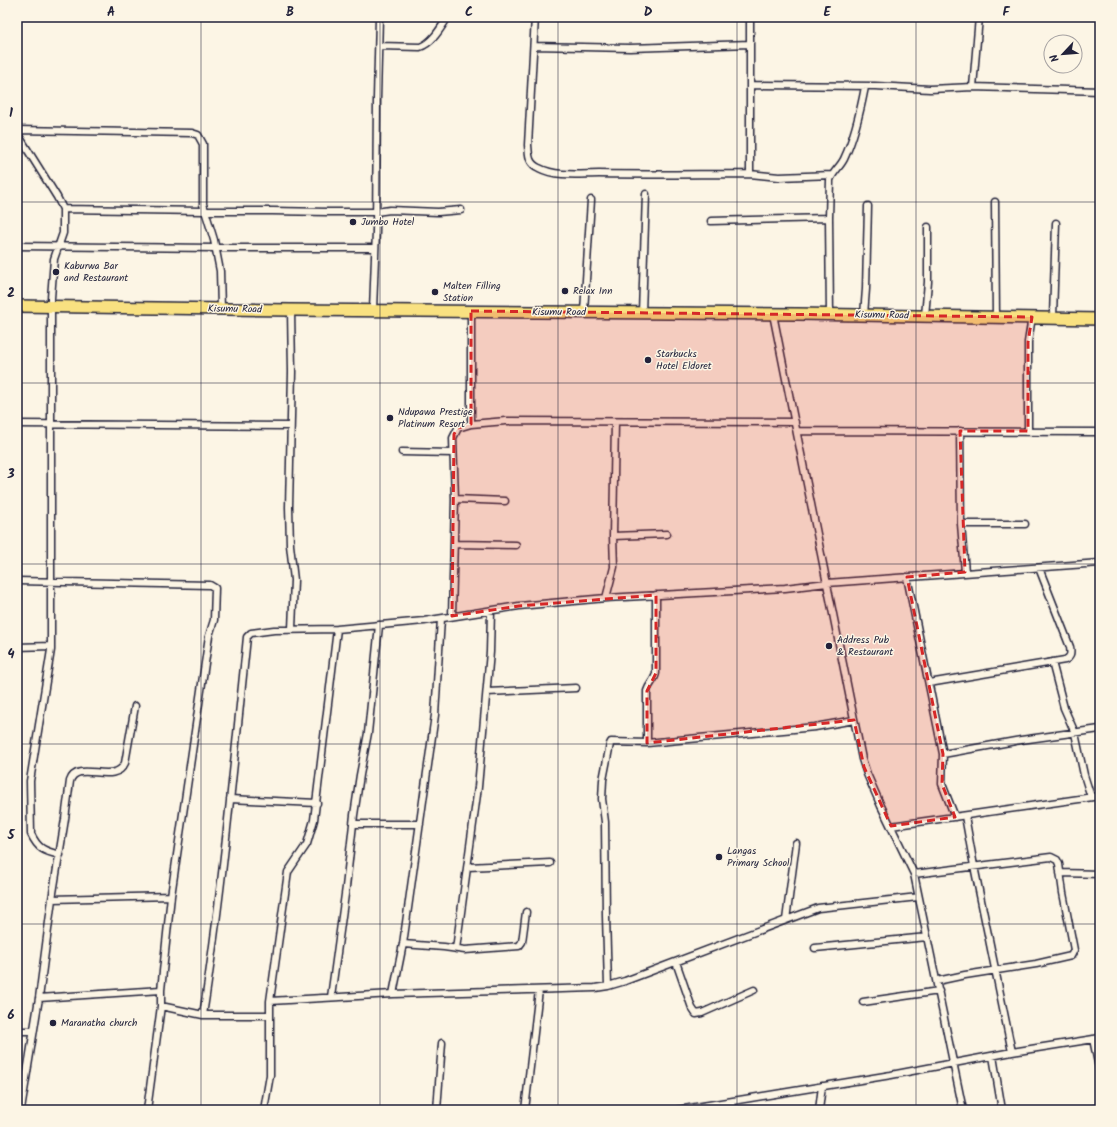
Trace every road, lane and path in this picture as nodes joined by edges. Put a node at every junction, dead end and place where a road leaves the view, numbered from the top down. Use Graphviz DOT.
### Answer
graph roads {
  1 [pos="379,17"];
  2 [pos="448,17"];
  3 [pos="535,17"];
  4 [pos="750,17"];
  5 [pos="979,17"];
  6 [pos="750,44"];
  7 [pos="379,46"];
  8 [pos="534,46"];
  9 [pos="750,85"];
  10 [pos="865,87"];
  11 [pos="973,87"];
  12 [pos="1100,91"];
  13 [pos="17,130"];
  14 [pos="17,133"];
  15 [pos="750,174"];
  16 [pos="832,175"];
  17 [pos="646,194"];
  18 [pos="591,200"];
  19 [pos="996,202"];
  20 [pos="868,206"];
  21 [pos="63,209"];
  22 [pos="462,210"];
  23 [pos="204,211"];
  24 [pos="376,212"];
  25 [pos="829,218"];
  26 [pos="710,221"];
  27 [pos="1056,223"];
  28 [pos="928,227"];
  29 [pos="17,246"];
  30 [pos="58,247"];
  31 [pos="215,248"];
  32 [pos="375,248"];
  33 [pos="17,306"];
  34 [pos="52,307"];
  35 [pos="221,309"];
  36 [pos="291,310"];
  37 [pos="373,310"];
  38 [pos="471,311"];
  39 [pos="584,312"];
  40 [pos="642,313"];
  41 [pos="773,314"];
  42 [pos="830,315"];
  43 [pos="864,315"];
  44 [pos="925,316"];
  45 [pos="996,316"];
  46 [pos="1032,317"];
  47 [pos="1053,318"];
  48 [pos="1100,318"];
  49 [pos="615,422"];
  50 [pos="795,422"];
  51 [pos="17,424"];
  52 [pos="471,424"];
  53 [pos="50,425"];
  54 [pos="290,426"];
  55 [pos="797,431"];
  56 [pos="960,431"];
  57 [pos="1028,431"];
  58 [pos="1100,432"];
  59 [pos="402,452"];
  60 [pos="453,453"];
  61 [pos="455,499"];
  62 [pos="505,501"];
  63 [pos="961,524"];
  64 [pos="1025,524"];
  65 [pos="667,534"];
  66 [pos="613,536"];
  67 [pos="454,544"];
  68 [pos="516,545"];
  69 [pos="1100,563"];
  70 [pos="1038,568"];
  71 [pos="965,572"];
  72 [pos="907,576"];
  73 [pos="17,581"];
  74 [pos="52,582"];
  75 [pos="827,583"];
  76 [pos="656,595"];
  77 [pos="606,598"];
  78 [pos="491,611"];
  79 [pos="452,616"];
  80 [pos="441,619"];
  81 [pos="379,625"];
  82 [pos="292,629"];
  83 [pos="337,629"];
  84 [pos="51,646"];
  85 [pos="17,647"];
  86 [pos="1052,662"];
  87 [pos="929,684"];
  88 [pos="576,688"];
  89 [pos="487,692"];
  90 [pos="135,706"];
  91 [pos="854,720"];
  92 [pos="1100,729"];
  93 [pos="1075,733"];
  94 [pos="647,743"];
  95 [pos="943,754"];
  96 [pos="1100,796"];
  97 [pos="1091,797"];
  98 [pos="230,799"];
  99 [pos="317,803"];
  100 [pos="965,816"];
  101 [pos="955,817"];
  102 [pos="353,824"];
  103 [pos="420,824"];
  104 [pos="891,826"];
  105 [pos="796,843"];
  106 [pos="60,855"];
  107 [pos="550,863"];
  108 [pos="974,866"];
  109 [pos="468,867"];
  110 [pos="1060,873"];
  111 [pos="914,874"];
  112 [pos="1100,874"];
  113 [pos="172,896"];
  114 [pos="918,897"];
  115 [pos="52,899"];
  116 [pos="526,912"];
  117 [pos="786,920"];
  118 [pos="927,937"];
  119 [pos="403,944"];
  120 [pos="815,948"];
  121 [pos="456,949"];
  122 [pos="676,962"];
  123 [pos="995,970"];
  124 [pos="937,981"];
  125 [pos="608,986"];
  126 [pos="161,990"];
  127 [pos="539,990"];
  128 [pos="754,990"];
  129 [pos="939,991"];
  130 [pos="393,994"];
  131 [pos="331,997"];
  132 [pos="39,998"];
  133 [pos="270,1001"];
  134 [pos="863,1002"];
  135 [pos="161,1006"];
  136 [pos="203,1015"];
  137 [pos="270,1015"];
  138 [pos="17,1031"];
  139 [pos="33,1031"];
  140 [pos="1097,1039"];
  141 [pos="442,1043"];
  142 [pos="1012,1052"];
  143 [pos="993,1056"];
  144 [pos="953,1063"];
  145 [pos="1100,1073"];
  146 [pos="822,1086"];
  147 [pos="730,1102"];
  148 [pos="717,1107"];
  149 [pos="1100,1107"];
  150 [pos="21,1110"];
  151 [pos="147,1110"];
  152 [pos="264,1110"];
  153 [pos="437,1110"];
  154 [pos="525,1110"];
  155 [pos="678,1110"];
  156 [pos="734,1110"];
  157 [pos="819,1110"];
  158 [pos="963,1110"];
  159 [pos="1002,1110"];
  160 [pos="1091,1110"];
  1 -- 7 [label="street"];
  2 -- 7 [label="street"];
  3 -- 8 [label="street"];
  4 -- 6 [label="street"];
  5 -- 11 [label="street"];
  6 -- 8 [label="street"];
  6 -- 9 [label="street"];
  7 -- 24 [label="street"];
  8 -- 15 [label="street"];
  9 -- 10 [label="street"];
  9 -- 15 [label="street"];
  10 -- 11 [label="street"];
  10 -- 16 [label="street"];
  11 -- 12 [label="street"];
  13 -- 23 [label="street"];
  14 -- 21 [label="street"];
  15 -- 16 [label="street"];
  16 -- 25 [label="street"];
  17 -- 40 [label="street"];
  18 -- 39 [label="street"];
  19 -- 45 [label="street"];
  20 -- 43 [label="street"];
  21 -- 23 [label="street"];
  21 -- 30 [label="street"];
  22 -- 24 [label="street"];
  23 -- 24 [label="street"];
  23 -- 31 [label="street"];
  24 -- 32 [label="street"];
  25 -- 26 [label="street"];
  25 -- 42 [label="street"];
  27 -- 47 [label="street"];
  28 -- 44 [label="street"];
  29 -- 30 [label="street"];
  30 -- 31 [label="street"];
  30 -- 34 [label="street"];
  31 -- 32 [label="street"];
  31 -- 35 [label="street"];
  32 -- 37 [label="street"];
  33 -- 34 [label="highway, Kisumu Road"];
  34 -- 35 [label="highway, Kisumu Road"];
  34 -- 53 [label="street"];
  35 -- 36 [label="highway, Kisumu Road"];
  36 -- 37 [label="highway, Kisumu Road"];
  36 -- 54 [label="street"];
  37 -- 38 [label="highway, Kisumu Road"];
  38 -- 39 [label="highway, Kisumu Road"];
  38 -- 52 [label="street"];
  39 -- 40 [label="highway, Kisumu Road"];
  40 -- 41 [label="highway, Kisumu Road"];
  41 -- 42 [label="highway, Kisumu Road"];
  41 -- 50 [label="street"];
  42 -- 43 [label="highway, Kisumu Road"];
  43 -- 44 [label="highway, Kisumu Road"];
  44 -- 45 [label="highway, Kisumu Road"];
  45 -- 46 [label="highway, Kisumu Road"];
  46 -- 47 [label="highway, Kisumu Road"];
  46 -- 57 [label="street"];
  47 -- 48 [label="highway, Kisumu Road"];
  49 -- 50 [label="street"];
  49 -- 52 [label="street"];
  49 -- 66 [label="street"];
  50 -- 55 [label="street"];
  51 -- 53 [label="street"];
  52 -- 60 [label="street"];
  53 -- 54 [label="street"];
  53 -- 74 [label="street"];
  54 -- 82 [label="street"];
  55 -- 56 [label="street"];
  55 -- 75 [label="street"];
  56 -- 57 [label="street"];
  56 -- 63 [label="street"];
  57 -- 58 [label="street"];
  59 -- 60 [label="street"];
  60 -- 61 [label="street"];
  61 -- 62 [label="street"];
  61 -- 67 [label="street"];
  63 -- 64 [label="street"];
  63 -- 71 [label="street"];
  65 -- 66 [label="street"];
  66 -- 77 [label="street"];
  67 -- 68 [label="street"];
  67 -- 79 [label="street"];
  69 -- 70 [label="street"];
  70 -- 71 [label="street"];
  70 -- 86 [label="street"];
  71 -- 72 [label="street"];
  72 -- 75 [label="street"];
  72 -- 87 [label="street"];
  73 -- 74 [label="street"];
  74 -- 84 [label="street"];
  74 -- 113 [label="street"];
  75 -- 76 [label="street"];
  75 -- 91 [label="street"];
  76 -- 77 [label="street"];
  76 -- 94 [label="street"];
  77 -- 78 [label="street"];
  78 -- 79 [label="street"];
  78 -- 89 [label="street"];
  79 -- 80 [label="street"];
  80 -- 81 [label="street"];
  80 -- 103 [label="street"];
  81 -- 83 [label="street"];
  81 -- 102 [label="street"];
  82 -- 83 [label="street"];
  82 -- 98 [label="street"];
  83 -- 99 [label="street"];
  84 -- 85 [label="street"];
  84 -- 106 [label="street"];
  86 -- 87 [label="street"];
  86 -- 93 [label="street"];
  87 -- 95 [label="street"];
  88 -- 89 [label="street"];
  89 -- 109 [label="street"];
  90 -- 106 [label="street"];
  91 -- 94 [label="street"];
  91 -- 104 [label="street"];
  92 -- 93 [label="street"];
  93 -- 95 [label="street"];
  93 -- 97 [label="street"];
  94 -- 125 [label="street"];
  95 -- 101 [label="street"];
  96 -- 97 [label="street"];
  97 -- 100 [label="street"];
  98 -- 99 [label="street"];
  98 -- 136 [label="street"];
  99 -- 133 [label="street"];
  100 -- 101 [label="street"];
  100 -- 108 [label="street"];
  101 -- 104 [label="street"];
  102 -- 103 [label="street"];
  102 -- 131 [label="street"];
  103 -- 119 [label="street"];
  104 -- 111 [label="street"];
  105 -- 117 [label="street"];
  106 -- 115 [label="street"];
  107 -- 109 [label="street"];
  108 -- 110 [label="street"];
  108 -- 111 [label="street"];
  108 -- 123 [label="street"];
  109 -- 121 [label="street"];
  110 -- 112 [label="street"];
  110 -- 123 [label="street"];
  111 -- 114 [label="street"];
  113 -- 115 [label="street"];
  113 -- 126 [label="street"];
  114 -- 117 [label="street"];
  114 -- 118 [label="street"];
  115 -- 132 [label="street"];
  116 -- 121 [label="street"];
  117 -- 122 [label="street"];
  118 -- 120 [label="street"];
  118 -- 124 [label="street"];
  119 -- 121 [label="street"];
  119 -- 130 [label="street"];
  122 -- 125 [label="street"];
  122 -- 128 [label="street"];
  123 -- 124 [label="street"];
  123 -- 142 [label="street"];
  124 -- 129 [label="street"];
  125 -- 127 [label="street"];
  126 -- 132 [label="street"];
  126 -- 135 [label="street"];
  127 -- 130 [label="street"];
  127 -- 154 [label="street"];
  129 -- 134 [label="street"];
  129 -- 144 [label="street"];
  130 -- 131 [label="street"];
  131 -- 133 [label="street"];
  132 -- 139 [label="street"];
  133 -- 137 [label="street"];
  135 -- 136 [label="street"];
  135 -- 151 [label="street"];
  136 -- 137 [label="street"];
  137 -- 152 [label="street"];
  138 -- 139 [label="street"];
  139 -- 150 [label="street"];
  140 -- 142 [label="street"];
  140 -- 145 [label="street"];
  141 -- 153 [label="street"];
  142 -- 143 [label="street"];
  143 -- 144 [label="street"];
  143 -- 159 [label="street"];
  144 -- 146 [label="street"];
  144 -- 158 [label="street"];
  146 -- 147 [label="street"];
  146 -- 157 [label="street"];
  147 -- 148 [label="street"];
  147 -- 156 [label="street"];
  148 -- 155 [label="street"];
  149 -- 160 [label="street"];
}
